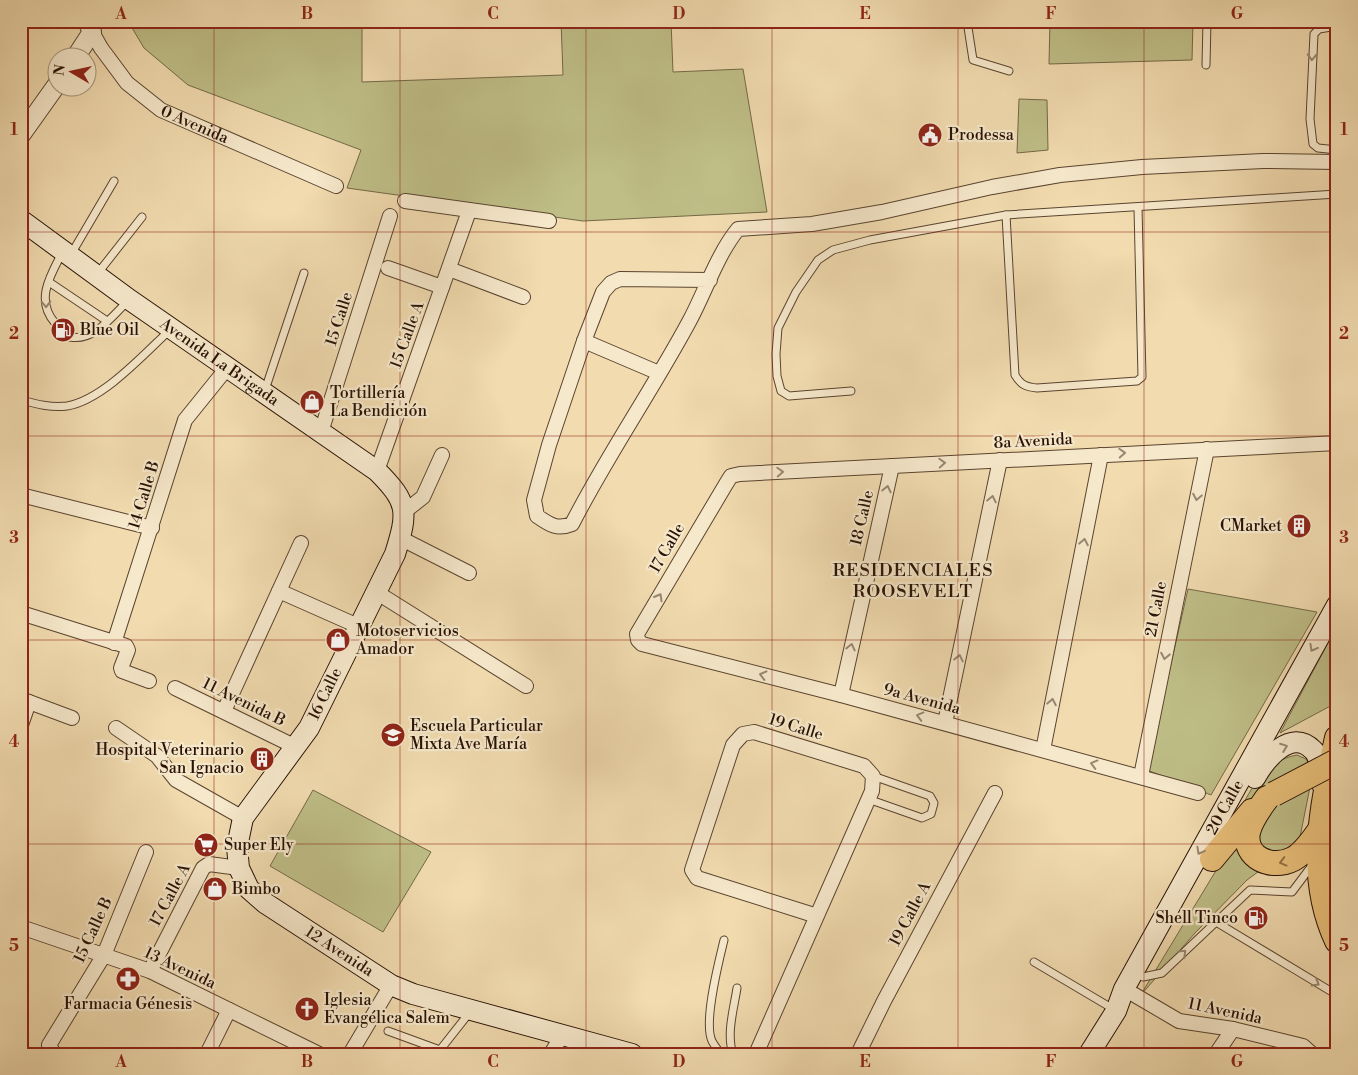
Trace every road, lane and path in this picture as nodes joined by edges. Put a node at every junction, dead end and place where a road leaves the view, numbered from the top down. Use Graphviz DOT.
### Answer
graph roads {
  1 [pos="967,21"];
  2 [pos="1207,21"];
  3 [pos="90,26"];
  4 [pos="1337,26"];
  5 [pos="80,48"];
  6 [pos="1206,65"];
  7 [pos="1009,71"];
  8 [pos="48,96"];
  9 [pos="21,135"];
  10 [pos="1337,150"];
  11 [pos="1337,162"];
  12 [pos="114,181"];
  13 [pos="336,186"];
  14 [pos="1337,194"];
  15 [pos="405,201"];
  16 [pos="1138,208"];
  17 [pos="470,211"];
  18 [pos="1006,215"];
  19 [pos="390,216"];
  20 [pos="142,217"];
  21 [pos="21,220"];
  22 [pos="549,220"];
  23 [pos="67,253"];
  24 [pos="388,268"];
  25 [pos="448,269"];
  26 [pos="304,273"];
  27 [pos="96,275"];
  28 [pos="710,280"];
  29 [pos="49,282"];
  30 [pos="442,287"];
  31 [pos="523,298"];
  32 [pos="130,300"];
  33 [pos="107,321"];
  34 [pos="55,323"];
  35 [pos="171,329"];
  36 [pos="70,337"];
  37 [pos="584,341"];
  38 [pos="227,368"];
  39 [pos="659,373"];
  40 [pos="851,391"];
  41 [pos="264,393"];
  42 [pos="21,400"];
  43 [pos="320,432"];
  44 [pos="1337,443"];
  45 [pos="1206,449"];
  46 [pos="442,455"];
  47 [pos="1101,455"];
  48 [pos="1000,460"];
  49 [pos="892,466"];
  50 [pos="377,471"];
  51 [pos="732,476"];
  52 [pos="21,495"];
  53 [pos="404,512"];
  54 [pos="152,528"];
  55 [pos="400,538"];
  56 [pos="301,543"];
  57 [pos="469,573"];
  58 [pos="279,591"];
  59 [pos="376,592"];
  60 [pos="1337,605"];
  61 [pos="21,613"];
  62 [pos="358,626"];
  63 [pos="638,640"];
  64 [pos="114,643"];
  65 [pos="149,681"];
  66 [pos="526,686"];
  67 [pos="175,688"];
  68 [pos="841,695"];
  69 [pos="25,700"];
  70 [pos="224,711"];
  71 [pos="72,718"];
  72 [pos="945,723"];
  73 [pos="21,724"];
  74 [pos="116,728"];
  75 [pos="1337,738"];
  76 [pos="296,747"];
  77 [pos="1043,750"];
  78 [pos="1337,761"];
  79 [pos="873,776"];
  80 [pos="1141,776"];
  81 [pos="996,793"];
  82 [pos="1198,793"];
  83 [pos="1324,795"];
  84 [pos="1270,796"];
  85 [pos="868,799"];
  86 [pos="242,818"];
  87 [pos="1319,830"];
  88 [pos="146,852"];
  89 [pos="1318,858"];
  90 [pos="1212,860"];
  91 [pos="239,868"];
  92 [pos="818,916"];
  93 [pos="1216,922"];
  94 [pos="21,927"];
  95 [pos="724,940"];
  96 [pos="1337,941"];
  97 [pos="104,955"];
  98 [pos="1034,962"];
  99 [pos="150,971"];
  100 [pos="1144,977"];
  101 [pos="391,986"];
  102 [pos="737,988"];
  103 [pos="1133,994"];
  104 [pos="1337,996"];
  105 [pos="229,1010"];
  106 [pos="472,1010"];
  107 [pos="1116,1011"];
  108 [pos="1232,1030"];
  109 [pos="388,1031"];
  110 [pos="562,1035"];
  111 [pos="51,1049"];
  112 [pos="440,1052"];
  113 [pos="207,1054"];
  114 [pos="319,1054"];
  115 [pos="350,1054"];
  116 [pos="551,1054"];
  117 [pos="632,1054"];
  118 [pos="721,1054"];
  119 [pos="733,1054"];
  120 [pos="756,1054"];
  121 [pos="858,1054"];
  122 [pos="1089,1054"];
  123 [pos="1216,1054"];
  124 [pos="1312,1054"];
  1 -- 7 [label="lane"];
  2 -- 6 [label="lane"];
  3 -- 5 [label="street"];
  3 -- 13 [label="street, 0 Avenida"];
  4 -- 10 [label="lane, one-way"];
  8 -- 9 [label="street"];
  11 -- 28 [label="street"];
  12 -- 23 [label="lane"];
  14 -- 16 [label="lane"];
  15 -- 17 [label="street"];
  16 -- 18 [label="lane"];
  16 -- 18 [label="lane"];
  17 -- 22 [label="street"];
  17 -- 25 [label="street, 15 Calle A"];
  18 -- 40 [label="lane"];
  19 -- 43 [label="street, 15 Calle"];
  20 -- 27 [label="lane"];
  21 -- 23 [label="main road, Avenida La Brigada"];
  23 -- 27 [label="main road, Avenida La Brigada"];
  23 -- 29 [label="lane"];
  24 -- 30 [label="street"];
  25 -- 30 [label="street, 15 Calle A"];
  25 -- 31 [label="street"];
  26 -- 41 [label="lane"];
  27 -- 32 [label="main road, Avenida La Brigada"];
  28 -- 37 [label="street"];
  28 -- 39 [label="street"];
  29 -- 33 [label="lane"];
  29 -- 34 [label="lane, one-way"];
  30 -- 50 [label="street, 15 Calle A"];
  32 -- 33 [label="lane"];
  32 -- 35 [label="main road, Avenida La Brigada"];
  33 -- 36 [label="lane"];
  35 -- 38 [label="main road, Avenida La Brigada"];
  35 -- 42 [label="lane"];
  37 -- 39 [label="street"];
  37 -- 39 [label="street"];
  38 -- 41 [label="main road, Avenida La Brigada"];
  38 -- 54 [label="street, 14 Calle B"];
  41 -- 43 [label="main road, Avenida La Brigada"];
  43 -- 50 [label="main road, Avenida La Brigada"];
  44 -- 45 [label="street, 8a Avenida"];
  47 -- 45 [label="street, 8a Avenida, one-way"];
  45 -- 80 [label="street, 21 Calle, one-way"];
  46 -- 53 [label="street"];
  47 -- 48 [label="street, 8a Avenida"];
  77 -- 47 [label="street, one-way"];
  49 -- 48 [label="street, 8a Avenida, one-way"];
  72 -- 48 [label="street, one-way"];
  51 -- 49 [label="street, 8a Avenida, one-way"];
  68 -- 49 [label="street, 18 Calle, one-way"];
  50 -- 53 [label="main road, Avenida La Brigada"];
  63 -- 51 [label="street, 17 Calle, one-way"];
  52 -- 54 [label="street"];
  53 -- 55 [label="main road, 16 Calle"];
  54 -- 64 [label="street, 14 Calle B"];
  55 -- 57 [label="street"];
  55 -- 59 [label="main road, 16 Calle"];
  56 -- 58 [label="street"];
  58 -- 62 [label="street"];
  58 -- 70 [label="street"];
  59 -- 62 [label="main road, 16 Calle"];
  59 -- 66 [label="street"];
  60 -- 107 [label="main road, 20 Calle, one-way"];
  61 -- 64 [label="street"];
  62 -- 76 [label="main road, 16 Calle"];
  68 -- 63 [label="street, 9a Avenida, one-way"];
  64 -- 65 [label="street"];
  67 -- 70 [label="street, 11 Avenida B"];
  72 -- 68 [label="street, 9a Avenida, one-way"];
  69 -- 71 [label="street"];
  69 -- 73 [label="street"];
  70 -- 76 [label="street, 11 Avenida B"];
  72 -- 77 [label="street, 9a Avenida"];
  74 -- 86 [label="street"];
  75 -- 83 [label="highway"];
  76 -- 86 [label="main road, 16 Calle"];
  80 -- 77 [label="street, 9a Avenida, one-way"];
  78 -- 84 [label="highway, bridge"];
  79 -- 85 [label="street"];
  79 -- 85 [label="lane"];
  79 -- 92 [label="street, 19 Calle"];
  80 -- 82 [label="street, 9a Avenida"];
  81 -- 121 [label="street, 19 Calle A"];
  83 -- 87 [label="highway"];
  90 -- 83 [label="main road, 20 Calle, one-way"];
  87 -- 84 [label="highway, one-way"];
  84 -- 90 [label="highway"];
  85 -- 92 [label="street"];
  86 -- 91 [label="main road, 16 Calle"];
  87 -- 89 [label="highway"];
  88 -- 97 [label="street, 15 Calle B"];
  89 -- 93 [label="lane"];
  89 -- 96 [label="highway"];
  90 -- 100 [label="main road, 20 Calle"];
  91 -- 99 [label="street, 17 Calle A"];
  91 -- 101 [label="main road, 12 Avenida"];
  92 -- 120 [label="street"];
  100 -- 93 [label="lane, one-way"];
  93 -- 104 [label="lane, one-way"];
  94 -- 97 [label="street, 13 Avenida"];
  95 -- 118 [label="lane"];
  97 -- 99 [label="street, 13 Avenida"];
  97 -- 111 [label="street, 15 Calle B"];
  98 -- 107 [label="lane"];
  99 -- 105 [label="street, 13 Avenida"];
  100 -- 103 [label="main road, 20 Calle"];
  101 -- 106 [label="main road, 12 Avenida"];
  101 -- 115 [label="street"];
  102 -- 119 [label="lane"];
  103 -- 107 [label="main road, 20 Calle"];
  103 -- 108 [label="street, 11 Avenida"];
  105 -- 113 [label="street"];
  105 -- 114 [label="street, 13 Avenida"];
  106 -- 110 [label="main road, 12 Avenida"];
  106 -- 112 [label="lane"];
  107 -- 122 [label="main road, 20 Calle"];
  108 -- 123 [label="street"];
  108 -- 124 [label="street, 11 Avenida"];
  109 -- 112 [label="lane"];
  110 -- 116 [label="street"];
  110 -- 117 [label="main road, 12 Avenida"];
}
